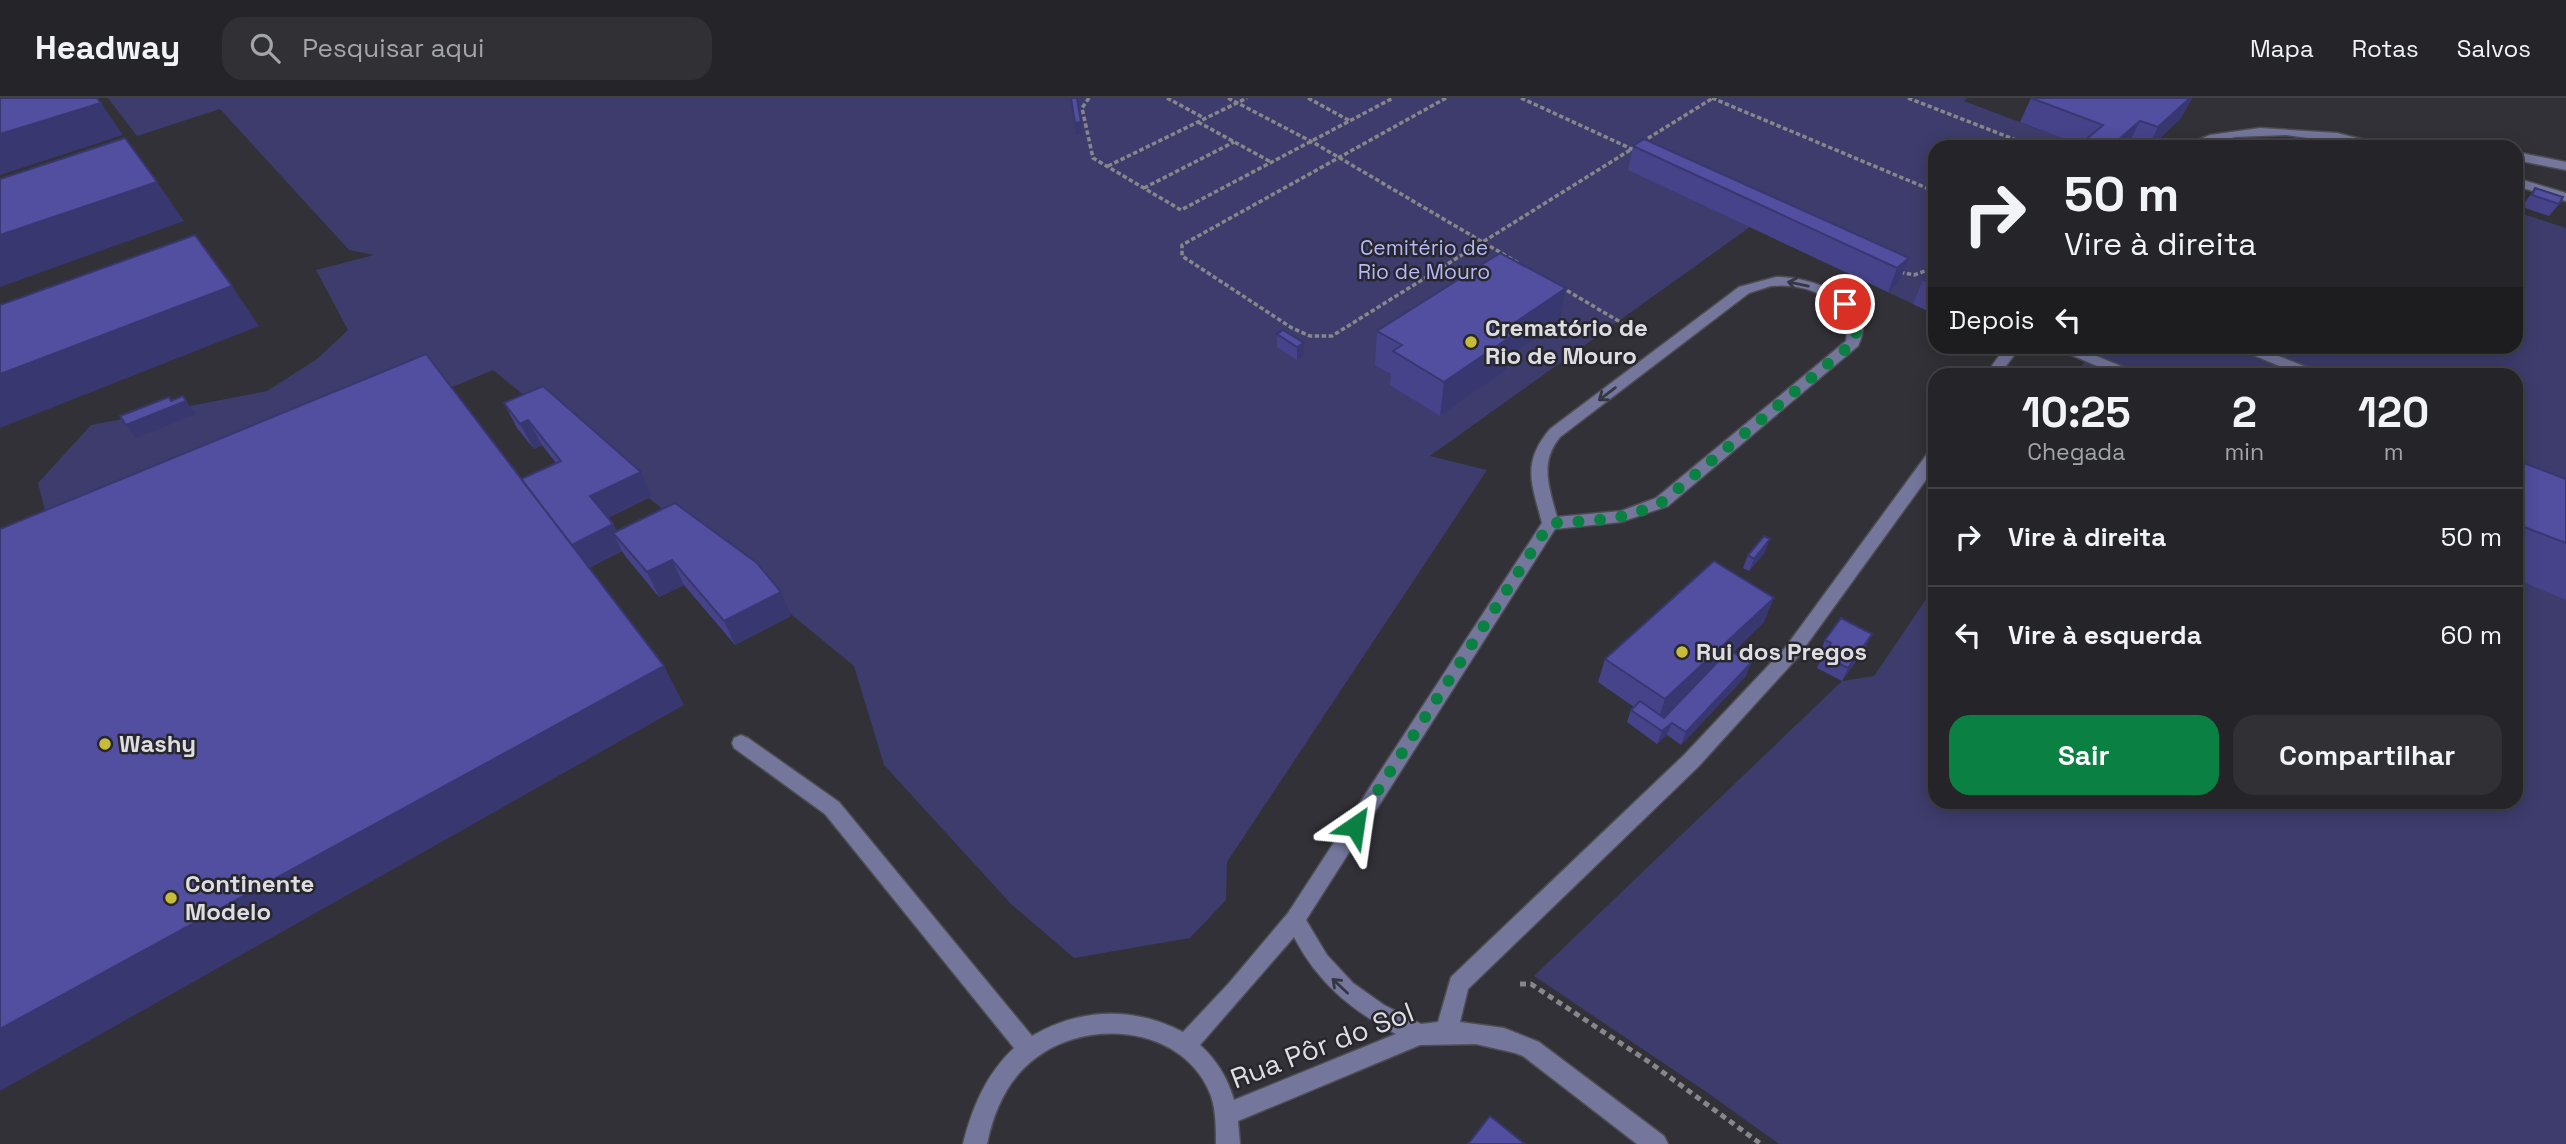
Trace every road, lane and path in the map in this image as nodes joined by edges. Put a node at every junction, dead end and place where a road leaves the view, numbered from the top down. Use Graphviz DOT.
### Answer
graph roads {
  1 [pos="1090,98"];
  2 [pos="1167,98"];
  3 [pos="1228,98"];
  4 [pos="1247,98"];
  5 [pos="1308,98"];
  6 [pos="1319,98"];
  7 [pos="1393,98"];
  8 [pos="1446,98"];
  9 [pos="1521,98"];
  10 [pos="1712,98"];
  11 [pos="1908,98"];
  12 [pos="1314,101"];
  13 [pos="1237,103"];
  14 [pos="1205,118"];
  15 [pos="1350,121"];
  16 [pos="1198,122"];
  17 [pos="2016,140"];
  18 [pos="2208,140"];
  19 [pos="2350,140"];
  20 [pos="1234,142"];
  21 [pos="1311,142"];
  22 [pos="1632,149"];
  23 [pos="1644,155"];
  24 [pos="2523,157"];
  25 [pos="1338,158"];
  26 [pos="1272,162"];
  27 [pos="1108,166"];
  28 [pos="2566,166"];
  29 [pos="2523,184"];
  30 [pos="1144,188"];
  31 [pos="1928,189"];
  32 [pos="2566,197"];
  33 [pos="1483,242"];
  34 [pos="1529,269"];
  35 [pos="1895,270"];
  36 [pos="1928,270"];
  37 [pos="1552,282"];
  38 [pos="1666,349"];
  39 [pos="2077,354"];
  40 [pos="2259,354"];
  41 [pos="2113,368"];
  42 [pos="2296,368"];
  43 [pos="1928,465"];
  44 [pos="1550,523"];
  45 [pos="741,743"];
  46 [pos="1295,920"];
  47 [pos="1459,984"];
  48 [pos="1447,1031"];
  49 [pos="1419,1035"];
  50 [pos="1184,1047"];
  51 [pos="1029,1049"];
  52 [pos="1227,1114"];
  53 [pos="975,1144"];
  54 [pos="1228,1144"];
  55 [pos="1656,1144"];
  56 [pos="1760,1144"];
  1 -- 27 [label="path"];
  2 -- 14 [label="path"];
  3 -- 13 [label="path"];
  4 -- 13 [label="path"];
  5 -- 12 [label="path"];
  6 -- 12 [label="path"];
  7 -- 15 [label="path"];
  8 -- 25 [label="path"];
  9 -- 22 [label="path"];
  10 -- 22 [label="path"];
  10 -- 31 [label="path"];
  11 -- 17 [label="path"];
  12 -- 15 [label="path"];
  13 -- 14 [label="path"];
  13 -- 21 [label="path"];
  14 -- 16 [label="path"];
  15 -- 21 [label="path"];
  16 -- 20 [label="path"];
  16 -- 27 [label="path"];
  18 -- 19 [label="street"];
  20 -- 26 [label="path"];
  20 -- 30 [label="path"];
  21 -- 25 [label="path"];
  21 -- 26 [label="path"];
  22 -- 23 [label="path"];
  22 -- 33 [label="path"];
  24 -- 28 [label="street"];
  25 -- 33 [label="path"];
  25 -- 33 [label="path"];
  26 -- 30 [label="path"];
  27 -- 30 [label="path"];
  29 -- 32 [label="street"];
  33 -- 34 [label="path"];
  35 -- 36 [label="path"];
  37 -- 38 [label="path"];
  38 -- 44 [label="street, one-way"];
  44 -- 38 [label="street, one-way"];
  39 -- 41 [label="street"];
  40 -- 42 [label="street"];
  43 -- 47 [label="street"];
  44 -- 46 [label="street"];
  45 -- 51 [label="street"];
  49 -- 46 [label="street, one-way"];
  46 -- 50 [label="street"];
  47 -- 48 [label="street"];
  47 -- 56 [label="path"];
  48 -- 49 [label="street, Rua Pôr do Sol"];
  48 -- 55 [label="street, Rua Pôr do Sol"];
  49 -- 52 [label="street, Rua Pôr do Sol"];
  50 -- 51 [label="street"];
  50 -- 52 [label="street"];
  51 -- 53 [label="street"];
  52 -- 54 [label="street"];
}
